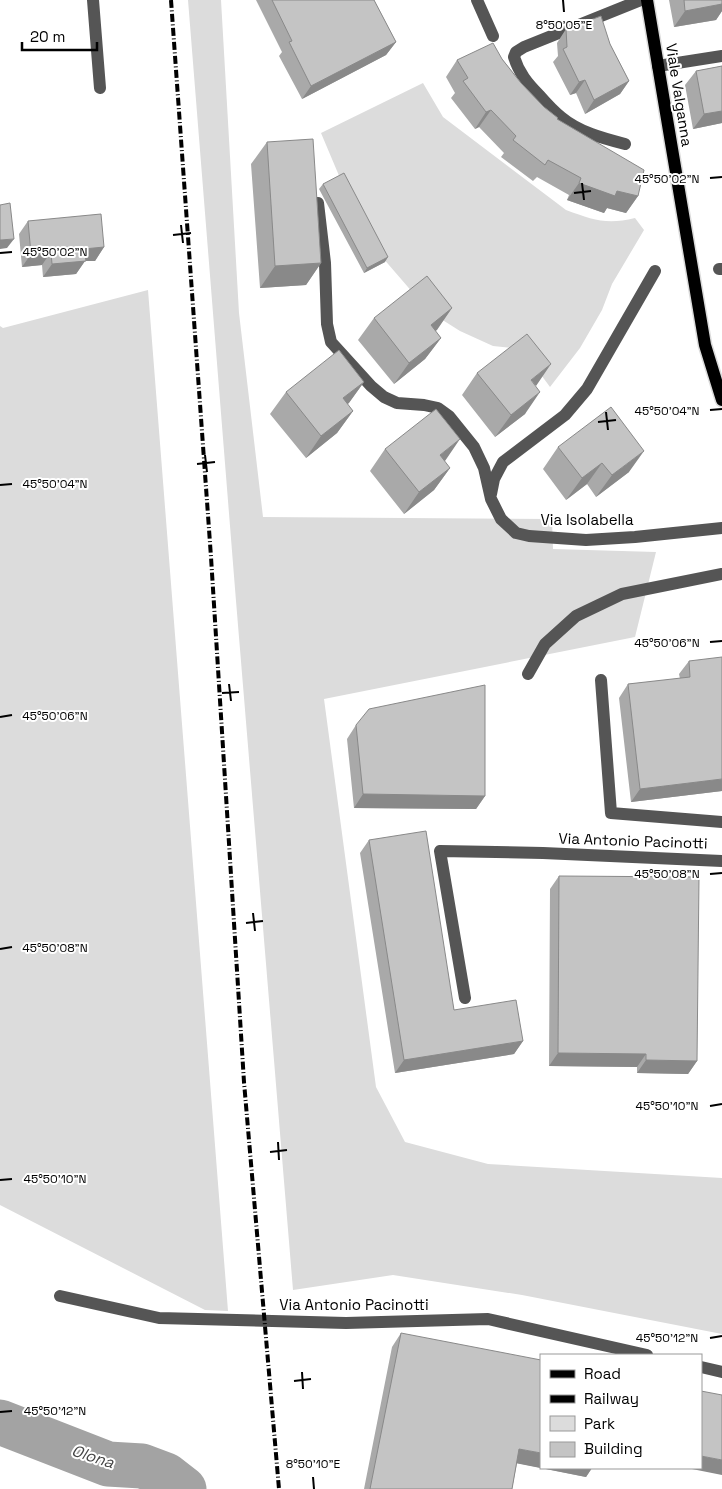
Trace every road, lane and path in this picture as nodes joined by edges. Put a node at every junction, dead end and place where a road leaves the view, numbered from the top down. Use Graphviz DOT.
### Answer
graph roads {
  1 [pos="93,0"];
  2 [pos="477,0"];
  3 [pos="641,0"];
  4 [pos="647,0"];
  5 [pos="493,36"];
  6 [pos="722,56"];
  7 [pos="658,66"];
  8 [pos="100,88"];
  9 [pos="625,144"];
  10 [pos="318,203"];
  11 [pos="655,271"];
  12 [pos="722,400"];
  13 [pos="490,499"];
  14 [pos="722,528"];
  15 [pos="722,574"];
  16 [pos="528,674"];
  17 [pos="601,680"];
  18 [pos="722,822"];
  19 [pos="722,861"];
  20 [pos="464,998"];
  21 [pos="60,1296"];
  22 [pos="643,1354"];
  23 [pos="702,1368"];
  24 [pos="722,1372"];
  1 -- 8 [label="street"];
  2 -- 5 [label="street"];
  3 -- 9 [label="street"];
  4 -- 7 [label="main road, Viale Valganna"];
  6 -- 7 [label="street"];
  7 -- 12 [label="main road, Viale Valganna"];
  10 -- 13 [label="street, Via Isolabella"];
  11 -- 13 [label="street"];
  13 -- 14 [label="street, Via Isolabella"];
  15 -- 16 [label="street"];
  17 -- 18 [label="street"];
  19 -- 20 [label="street, Via Antonio Pacinotti"];
  21 -- 22 [label="street, Via Antonio Pacinotti"];
  23 -- 24 [label="street"];
}
